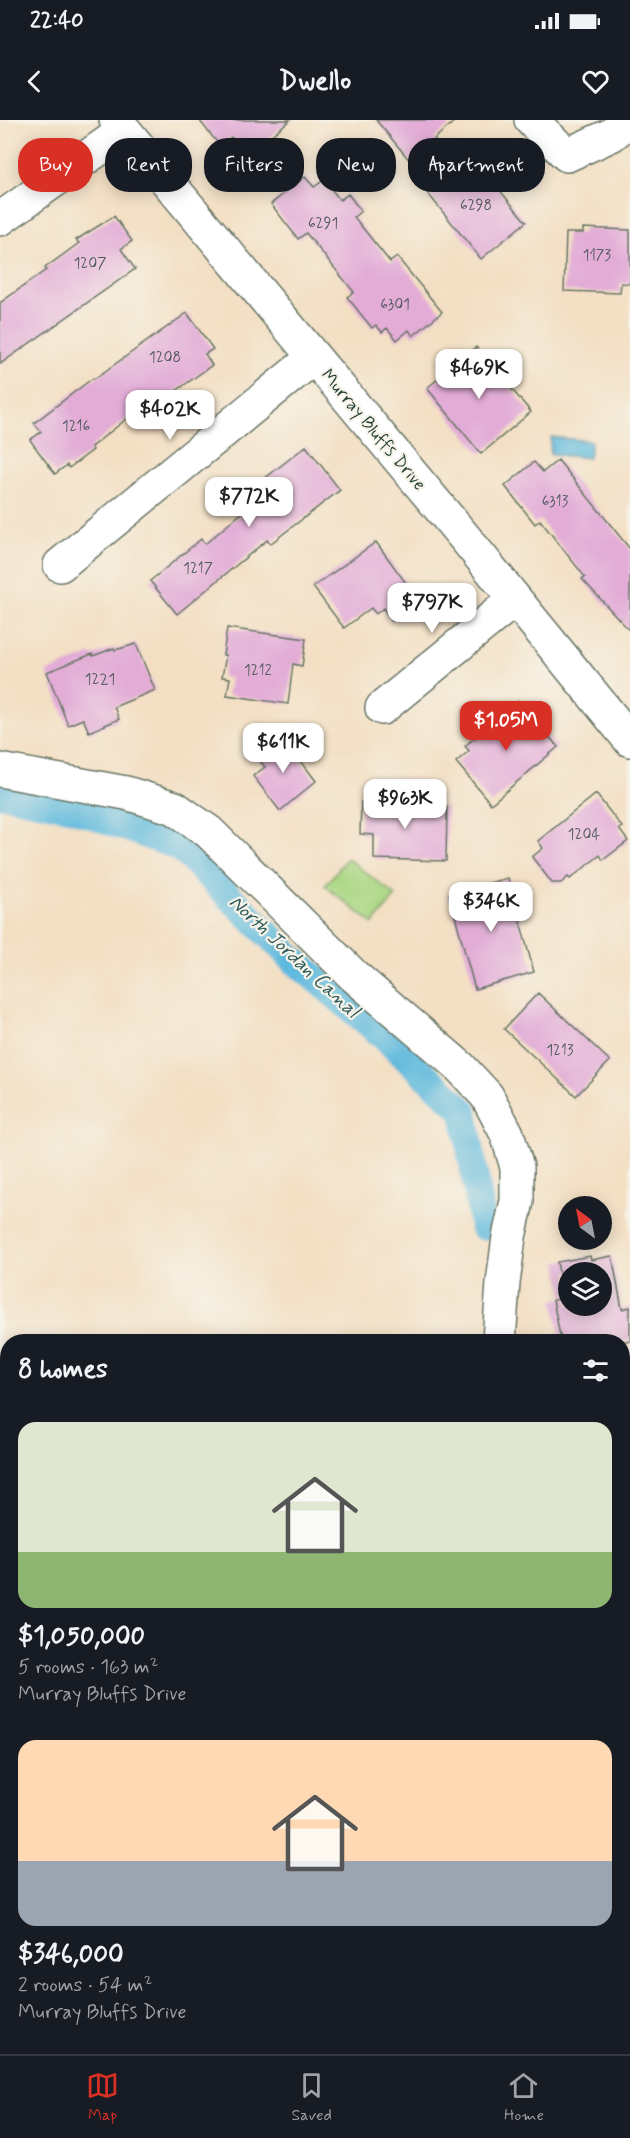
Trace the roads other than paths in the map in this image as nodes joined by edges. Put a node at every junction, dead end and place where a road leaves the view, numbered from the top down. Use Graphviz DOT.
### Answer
graph roads {
  1 [pos="531,120"];
  2 [pos="630,120"];
  3 [pos="120,125"];
  4 [pos="0,219"];
  5 [pos="313,358"];
  6 [pos="60,564"];
  7 [pos="514,600"];
  8 [pos="382,708"];
  9 [pos="630,740"];
  10 [pos="0,770"];
  11 [pos="499,1334"];
  1 -- 2 [label="street"];
  3 -- 4 [label="street"];
  3 -- 5 [label="street, Murray Bluffs Drive"];
  5 -- 6 [label="street"];
  5 -- 7 [label="street, Murray Bluffs Drive"];
  7 -- 8 [label="street"];
  7 -- 9 [label="street, Murray Bluffs Drive"];
  10 -- 11 [label="street"];
}
